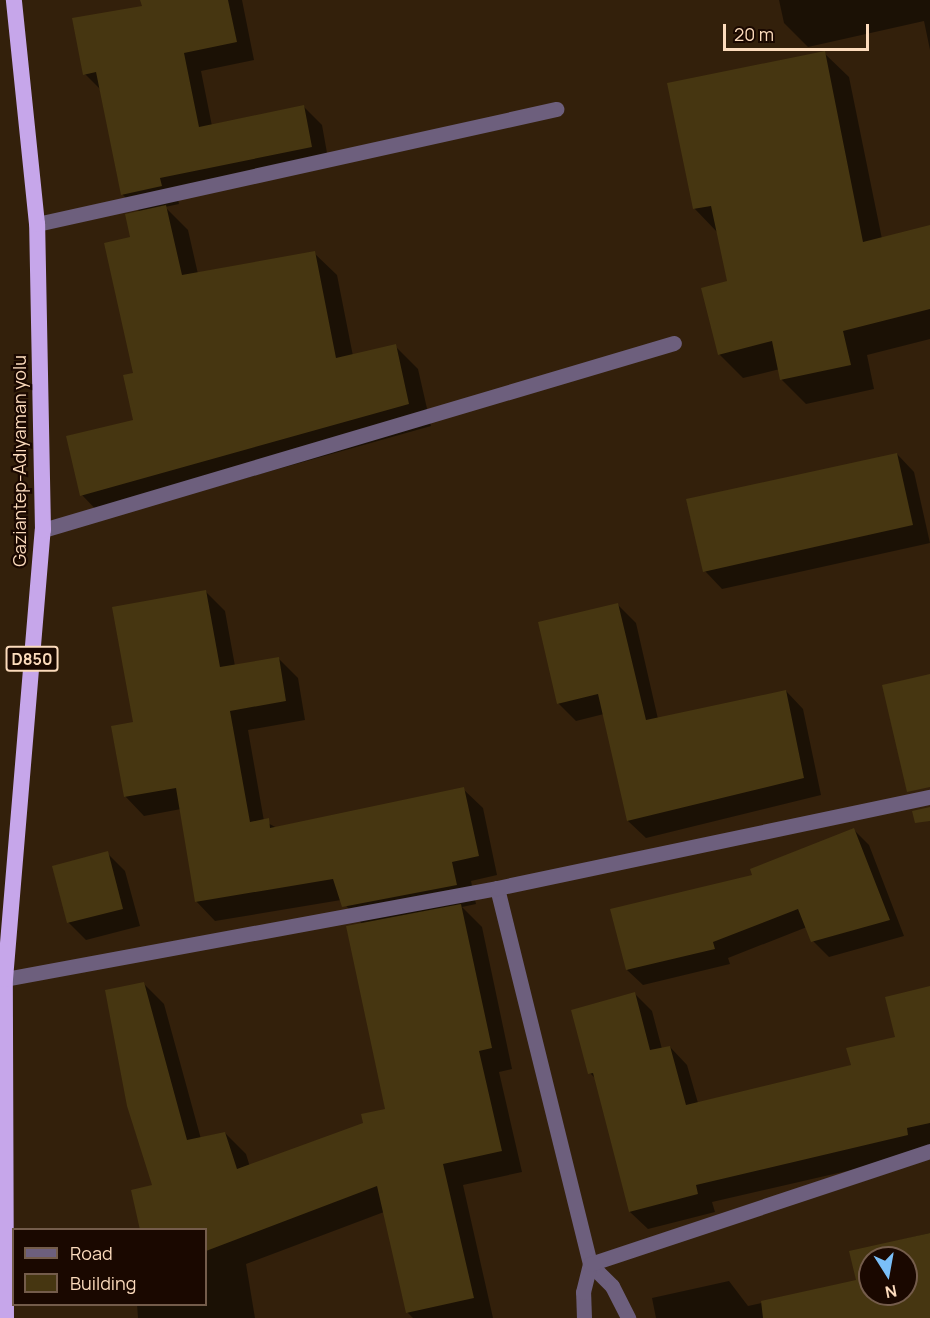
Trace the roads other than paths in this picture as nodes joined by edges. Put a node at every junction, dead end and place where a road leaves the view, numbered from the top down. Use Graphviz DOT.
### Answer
graph roads {
  1 [pos="14,0"];
  2 [pos="556,109"];
  3 [pos="37,224"];
  4 [pos="674,343"];
  5 [pos="43,530"];
  6 [pos="930,797"];
  7 [pos="497,888"];
  8 [pos="5,979"];
  9 [pos="930,1151"];
  10 [pos="590,1264"];
  11 [pos="6,1318"];
  12 [pos="584,1318"];
  13 [pos="628,1318"];
  1 -- 3 [label="highway, Gaziantep-Adıyaman yolu / D850"];
  2 -- 3 [label="street"];
  3 -- 5 [label="highway, Gaziantep-Adıyaman yolu / D850"];
  4 -- 5 [label="street"];
  5 -- 8 [label="highway, Gaziantep-Adıyaman yolu / D850"];
  6 -- 7 [label="street"];
  7 -- 8 [label="street"];
  7 -- 10 [label="street"];
  8 -- 11 [label="highway, Gaziantep-Adıyaman yolu / D850"];
  9 -- 10 [label="street"];
  10 -- 12 [label="street"];
  10 -- 13 [label="street"];
}
